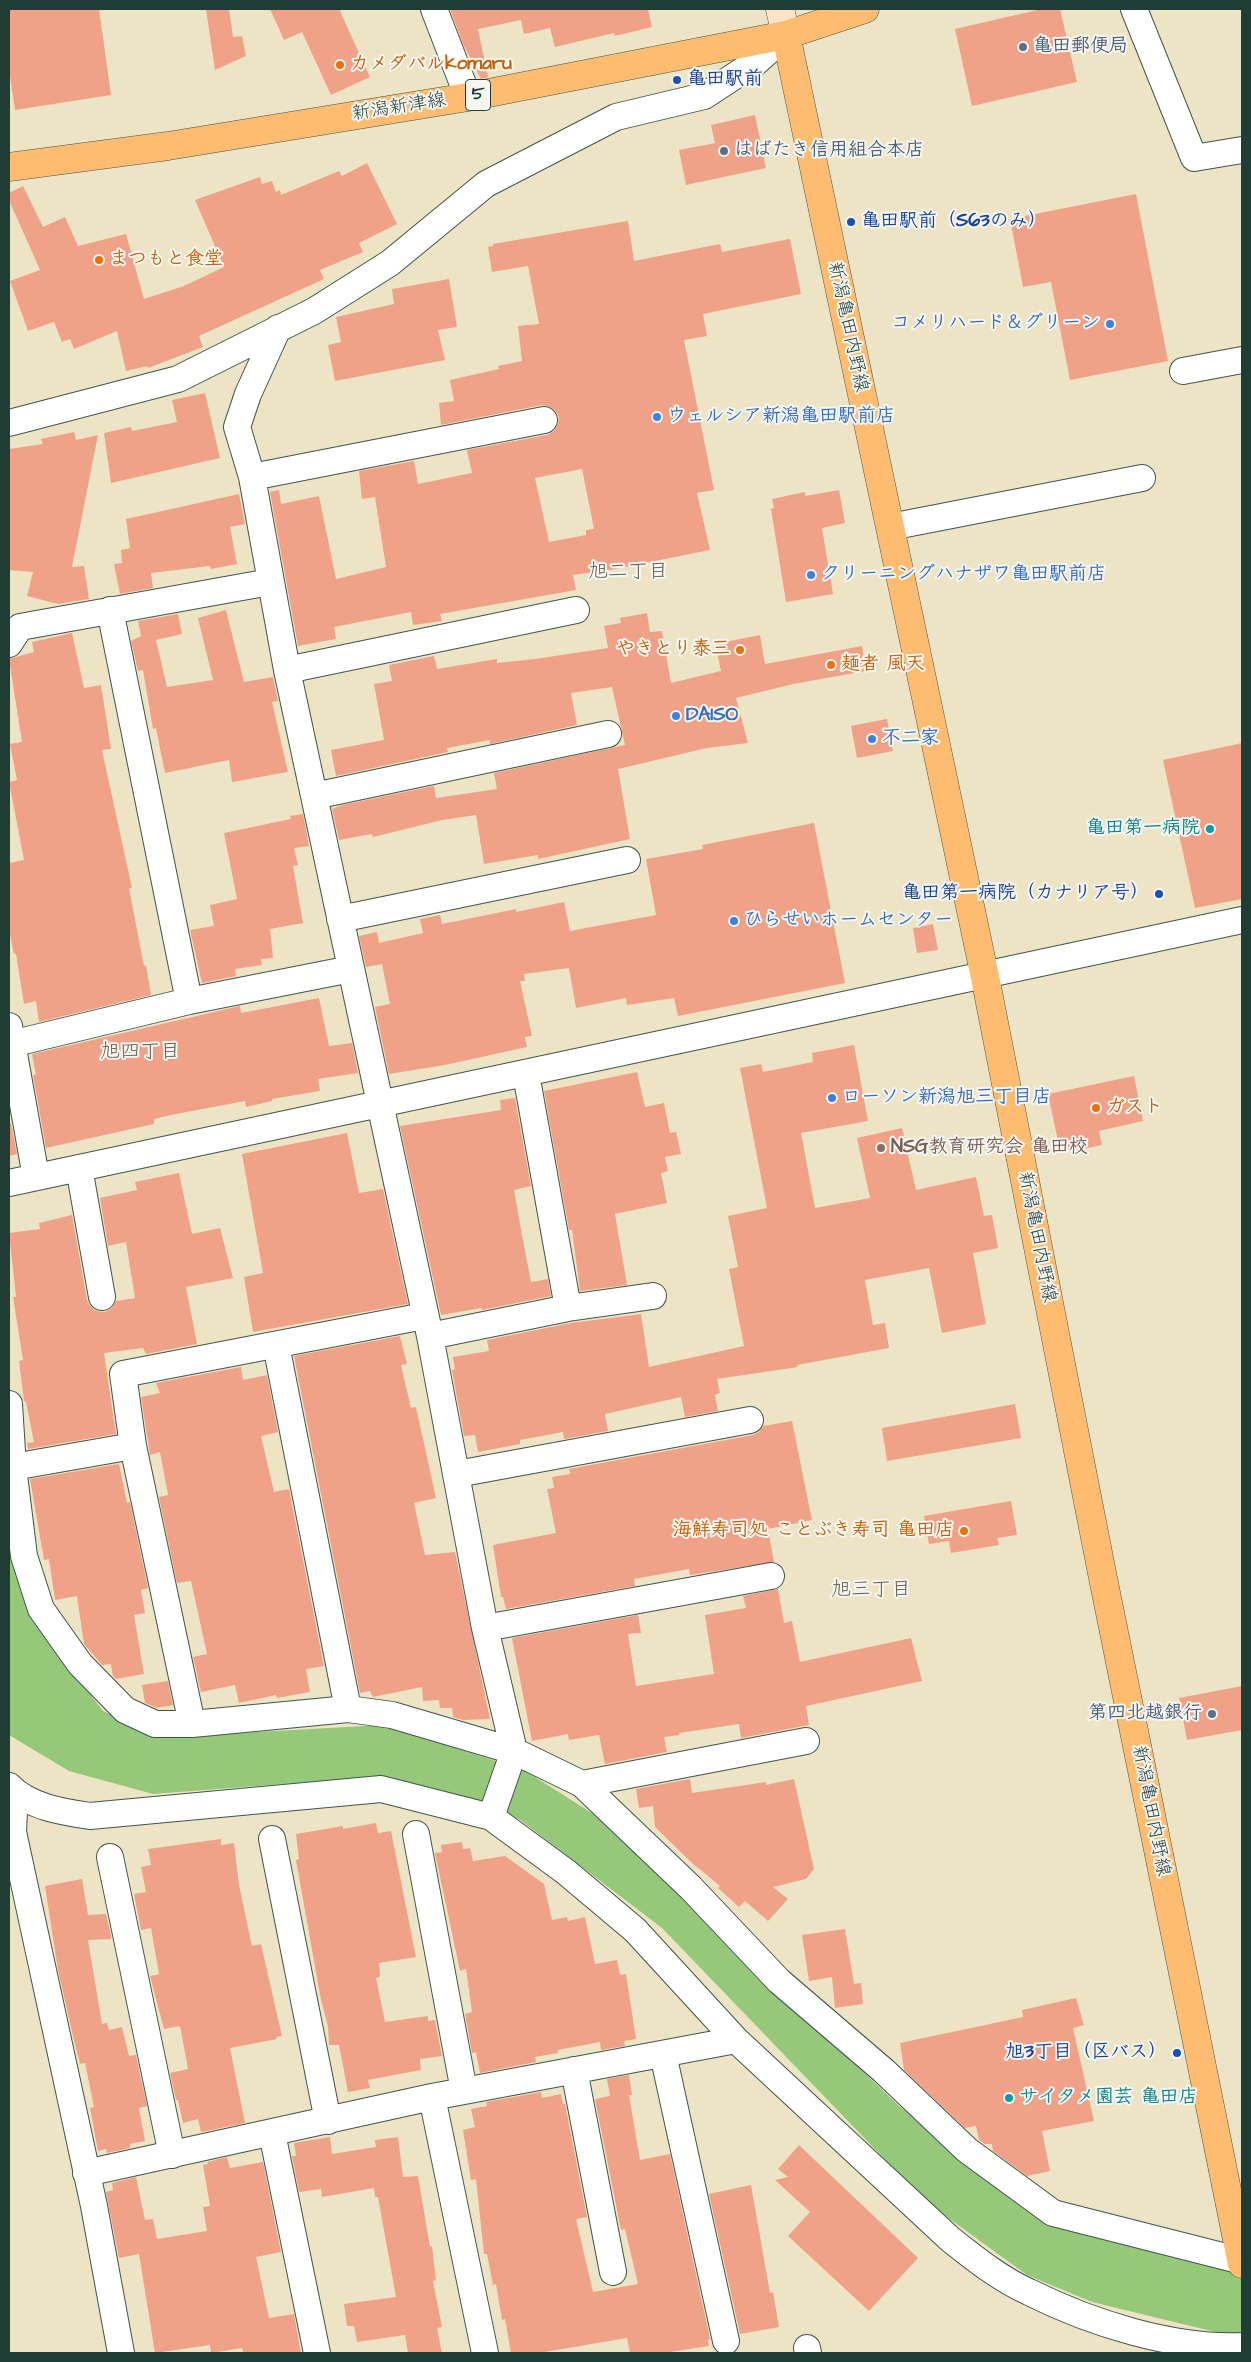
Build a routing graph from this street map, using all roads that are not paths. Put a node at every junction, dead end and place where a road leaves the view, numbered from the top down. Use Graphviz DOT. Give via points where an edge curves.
graph roads {
  1 [pos="434,9"];
  2 [pos="780,9"];
  3 [pos="866,9"];
  4 [pos="1134,9"];
  5 [pos="786,35"];
  6 [pos="468,97"];
  7 [pos="1242,150"];
  8 [pos="9,167"];
  9 [pos="278,328"];
  10 [pos="1242,360"];
  11 [pos="1183,371"];
  12 [pos="544,420"];
  13 [pos="9,423"];
  14 [pos="252,477"];
  15 [pos="1142,478"];
  16 [pos="890,527"];
  17 [pos="270,582"];
  18 [pos="110,610"];
  19 [pos="576,610"];
  20 [pos="9,644"];
  21 [pos="287,670"];
  22 [pos="608,734"];
  23 [pos="314,796"];
  24 [pos="627,860"];
  25 [pos="340,919"];
  26 [pos="1242,920"];
  27 [pos="351,969"];
  28 [pos="985,977"];
  29 [pos="189,1001"];
  30 [pos="10,1035"];
  31 [pos="526,1074"];
  32 [pos="379,1103"];
  33 [pos="80,1168"];
  34 [pos="36,1178"];
  35 [pos="9,1183"];
  36 [pos="653,1296"];
  37 [pos="102,1297"];
  38 [pos="568,1308"];
  39 [pos="427,1326"];
  40 [pos="276,1345"];
  41 [pos="9,1404"];
  42 [pos="750,1420"];
  43 [pos="133,1446"];
  44 [pos="13,1467"];
  45 [pos="457,1474"];
  46 [pos="771,1576"];
  47 [pos="485,1628"];
  48 [pos="348,1709"];
  49 [pos="192,1724"];
  50 [pos="806,1742"];
  51 [pos="514,1751"];
  52 [pos="582,1784"];
  53 [pos="12,1789"];
  54 [pos="491,1817"];
  55 [pos="416,1834"];
  56 [pos="272,1839"];
  57 [pos="110,1858"];
  58 [pos="736,2040"];
  59 [pos="663,2054"];
  60 [pos="574,2070"];
  61 [pos="464,2091"];
  62 [pos="432,2096"];
  63 [pos="328,2121"];
  64 [pos="272,2133"];
  65 [pos="172,2156"];
  66 [pos="86,2173"];
  67 [pos="1242,2262"];
  68 [pos="613,2272"];
  69 [pos="726,2341"];
  70 [pos="1242,2346"];
  71 [pos="121,2353"];
  72 [pos="317,2353"];
  73 [pos="485,2353"];
  1 -- 6 [label="street"];
  2 -- 5 [label="main road"];
  3 -- 5 [label="main road, 5"];
  4 -- 7 [label="street" via="1194,158"];
  5 -- 6 [label="main road, 新潟新津線 / 5"];
  5 -- 9 [label="street" via="756,62 704,96 616,117 486,184 390,263 314,311"];
  5 -- 16 [label="main road, 新潟亀田内野線"];
  6 -- 8 [label="main road, 新潟新津線 / 5" via="168,146"];
  9 -- 13 [label="street" via="178,378"];
  9 -- 14 [label="street" via="237,427"];
  10 -- 11 [label="street"];
  12 -- 14 [label="street"];
  14 -- 17 [label="street"];
  15 -- 16 [label="street"];
  16 -- 28 [label="main road, 新潟亀田内野線"];
  17 -- 18 [label="street"];
  17 -- 21 [label="street"];
  18 -- 20 [label="street" via="20,627"];
  18 -- 29 [label="street"];
  19 -- 21 [label="street"];
  21 -- 23 [label="street"];
  22 -- 23 [label="street"];
  23 -- 25 [label="street"];
  24 -- 25 [label="street"];
  25 -- 27 [label="street"];
  26 -- 28 [label="street"];
  27 -- 29 [label="street"];
  27 -- 32 [label="street"];
  28 -- 31 [label="street"];
  28 -- 67 [label="main road, 新潟亀田内野線"];
  29 -- 30 [label="street"];
  30 -- 34 [label="street"];
  31 -- 32 [label="street"];
  31 -- 38 [label="street"];
  32 -- 33 [label="street"];
  32 -- 39 [label="street"];
  33 -- 34 [label="street"];
  33 -- 37 [label="street"];
  34 -- 35 [label="street"];
  36 -- 38 [label="street"];
  38 -- 39 [label="street"];
  39 -- 40 [label="street"];
  39 -- 45 [label="street"];
  40 -- 43 [label="street" via="123,1374"];
  40 -- 48 [label="street"];
  41 -- 44 [label="street"];
  42 -- 45 [label="street"];
  43 -- 44 [label="street"];
  43 -- 49 [label="street"];
  44 -- 49 [label="street" via="24,1556 41,1609 80,1664 125,1710 155,1724"];
  45 -- 47 [label="street"];
  46 -- 47 [label="street"];
  47 -- 51 [label="street"];
  48 -- 49 [label="street"];
  48 -- 51 [label="street" via="392,1715"];
  50 -- 52 [label="street"];
  51 -- 52 [label="street"];
  51 -- 54 [label="street"];
  52 -- 67 [label="street" via="692,1888 779,1982 884,2071 967,2150 1052,2214"];
  53 -- 54 [label="street" via="54,1811 90,1816 381,1789"];
  53 -- 66 [label="street" via="13,1832"];
  54 -- 58 [label="street" via="566,1872 636,1930"];
  55 -- 61 [label="street"];
  56 -- 63 [label="street"];
  57 -- 65 [label="street"];
  58 -- 59 [label="street"];
  58 -- 70 [label="street" via="978,2262 1028,2292 1084,2316 1138,2332 1212,2346"];
  59 -- 60 [label="street"];
  59 -- 69 [label="street"];
  60 -- 61 [label="street"];
  60 -- 68 [label="street"];
  61 -- 62 [label="street"];
  62 -- 63 [label="street"];
  62 -- 73 [label="street"];
  63 -- 64 [label="street"];
  64 -- 65 [label="street"];
  64 -- 72 [label="street"];
  65 -- 66 [label="street"];
  66 -- 71 [label="street"];
}
